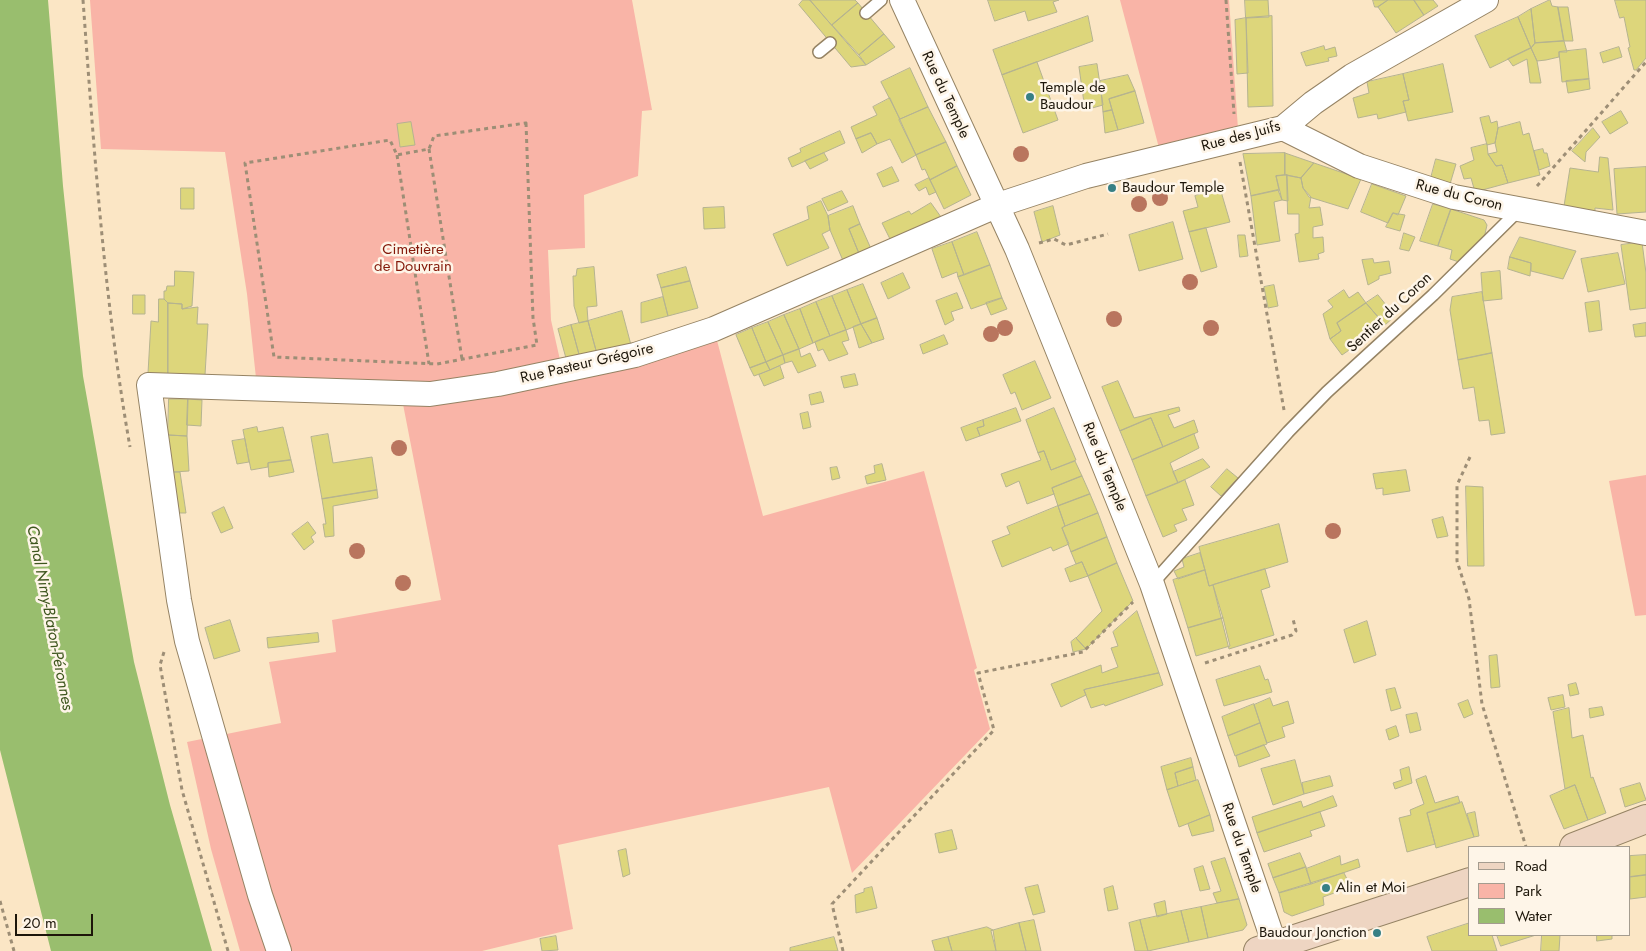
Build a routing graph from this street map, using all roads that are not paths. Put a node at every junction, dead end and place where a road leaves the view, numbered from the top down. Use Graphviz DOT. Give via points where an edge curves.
graph roads {
  1 [pos="881,0"];
  2 [pos="902,0"];
  3 [pos="1486,0"];
  4 [pos="866,13"];
  5 [pos="830,43"];
  6 [pos="819,52"];
  7 [pos="1283,128"];
  8 [pos="998,205"];
  9 [pos="1518,211"];
  10 [pos="1646,234"];
  11 [pos="1152,584"];
  12 [pos="1646,819"];
  13 [pos="1577,846"];
  14 [pos="1468,883"];
  15 [pos="1268,950"];
  16 [pos="279,951"];
  1 -- 4 [label="lane"];
  2 -- 8 [label="street, Rue du Temple"];
  3 -- 7 [label="street, Rue des Juifs" via="1352,76"];
  5 -- 6 [label="lane"];
  7 -- 8 [label="street, Rue des Juifs" via="1086,176"];
  7 -- 9 [label="street, Rue du Coron" via="1338,156 1405,183"];
  8 -- 11 [label="street, Rue du Temple"];
  8 -- 16 [label="street, Rue Pasteur Grégoire" via="714,329 635,354 562,372 430,394 149,385 187,641 260,896"];
  9 -- 10 [label="street, Rue du Coron"];
  9 -- 11 [label="lane, Sentier du Coron" via="1288,432"];
  11 -- 15 [label="street, Rue du Temple" via="1270,931"];
  12 -- 13 [label="main road"];
  14 -- 15 [label="main road"];
}
